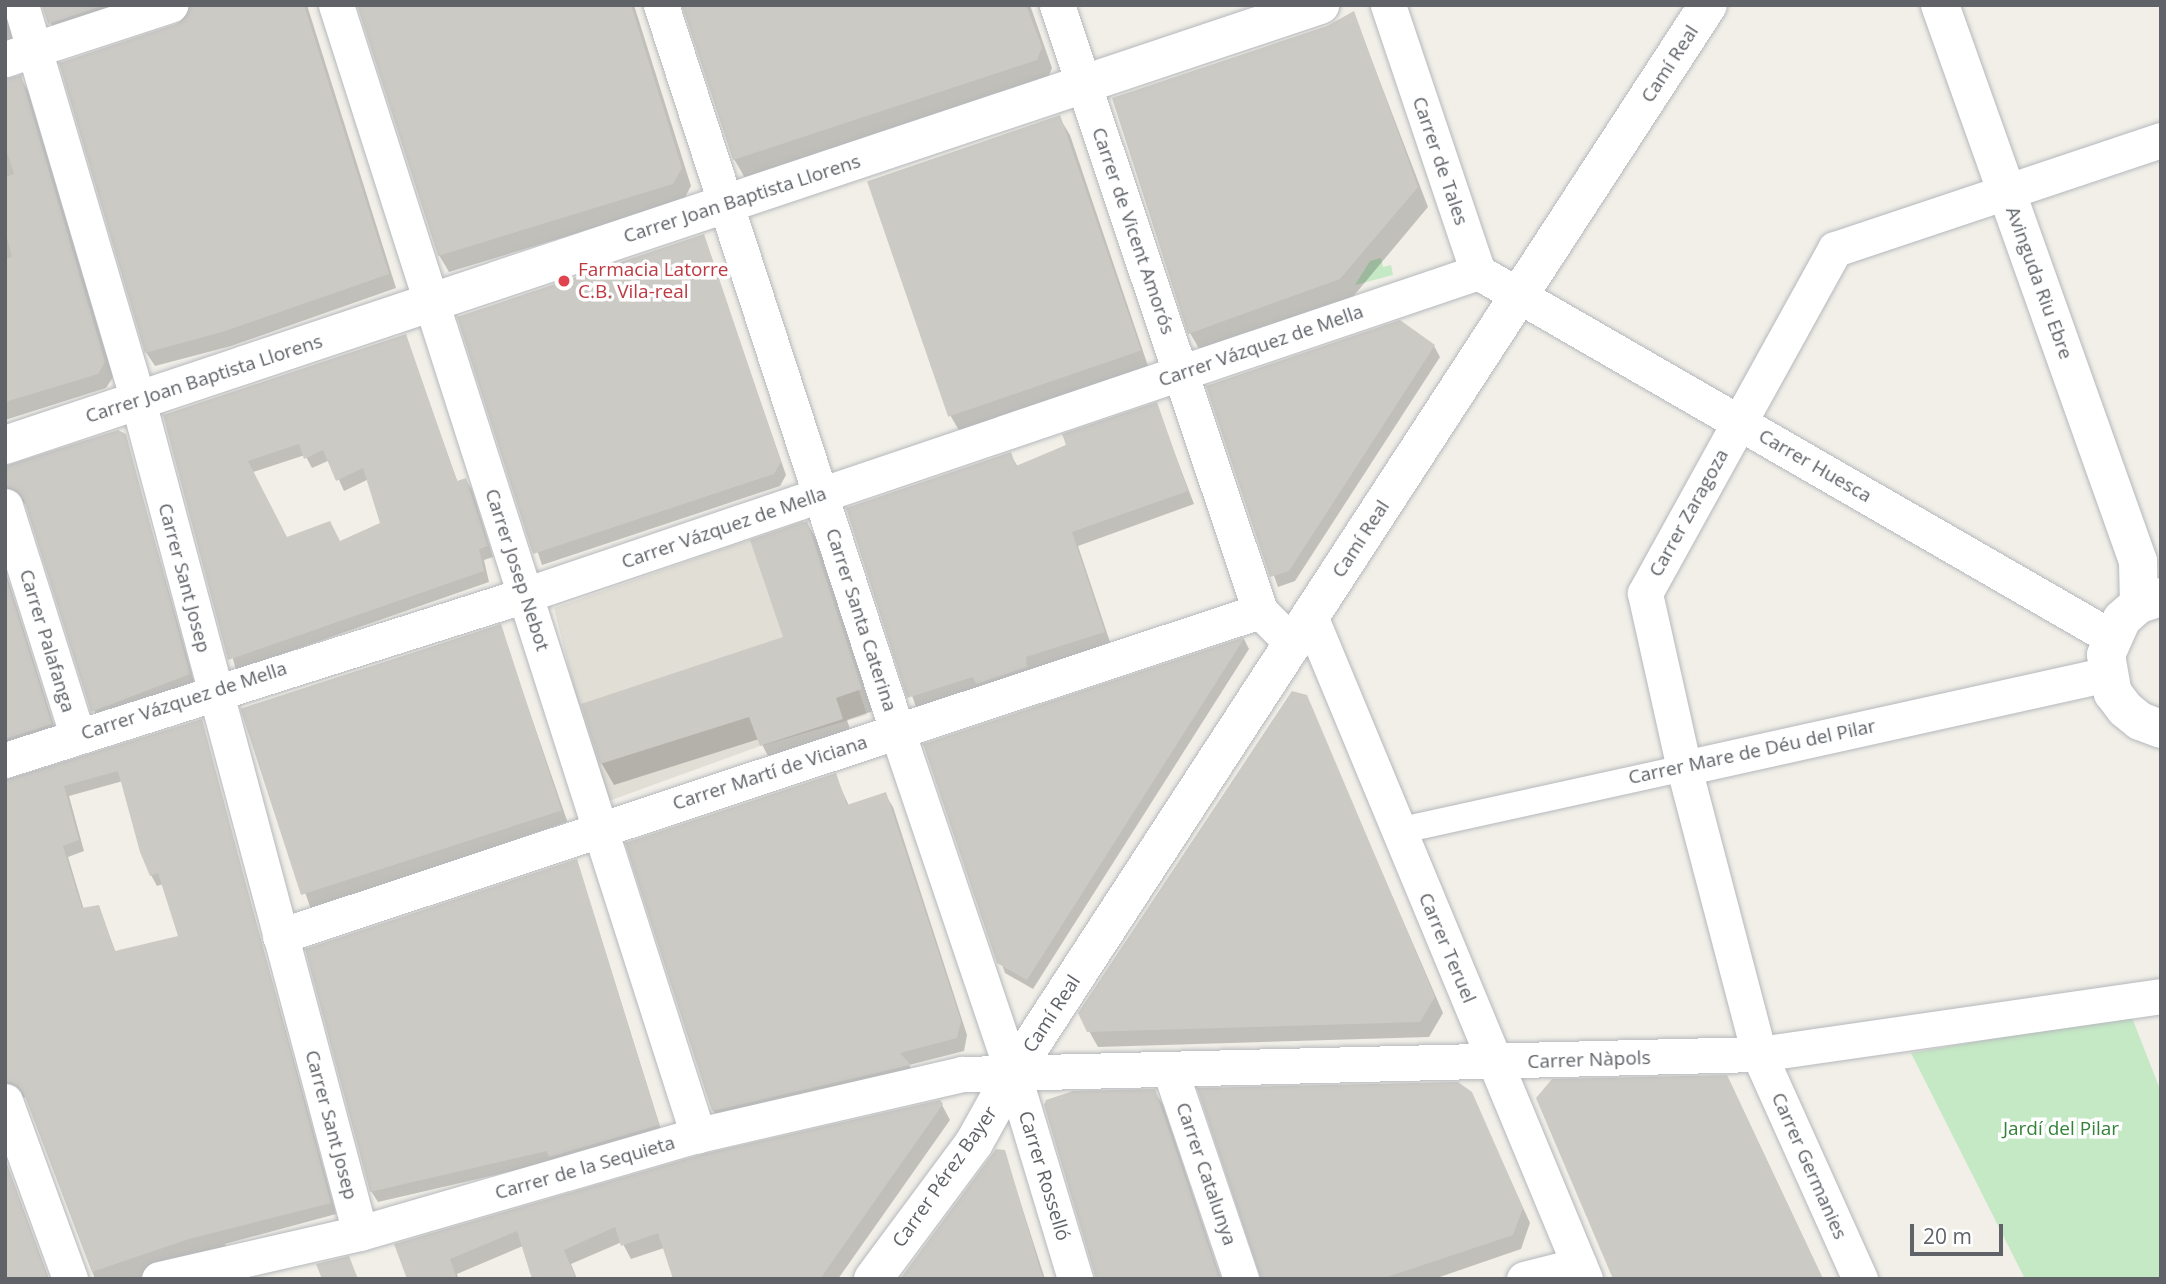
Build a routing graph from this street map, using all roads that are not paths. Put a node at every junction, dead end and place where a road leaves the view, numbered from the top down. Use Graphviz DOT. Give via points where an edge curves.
graph roads {
  1 [pos="21,5"];
  2 [pos="170,5"];
  3 [pos="336,5"];
  4 [pos="661,5"];
  5 [pos="1057,5"];
  6 [pos="1320,5"];
  7 [pos="1388,5"];
  8 [pos="1708,5"];
  9 [pos="1940,5"];
  10 [pos="19,54"];
  11 [pos="1084,84"];
  12 [pos="2161,140"];
  13 [pos="2006,191"];
  14 [pos="726,204"];
  15 [pos="1467,239"];
  16 [pos="1478,272"];
  17 [pos="1439,286"];
  18 [pos="1519,296"];
  19 [pos="431,303"];
  20 [pos="1180,373"];
  21 [pos="138,401"];
  22 [pos="1739,422"];
  23 [pos="5,446"];
  24 [pos="820,495"];
  25 [pos="5,506"];
  26 [pos="2150,587"];
  27 [pos="526,595"];
  28 [pos="1260,611"];
  29 [pos="1301,630"];
  30 [pos="2111,637"];
  31 [pos="2107,674"];
  32 [pos="213,691"];
  33 [pos="2161,729"];
  34 [pos="897,731"];
  35 [pos="77,735"];
  36 [pos="5,760"];
  37 [pos="1684,768"];
  38 [pos="600,830"];
  39 [pos="1398,831"];
  40 [pos="280,936"];
  41 [pos="2161,996"];
  42 [pos="1759,1054"];
  43 [pos="1495,1063"];
  44 [pos="1170,1070"];
  45 [pos="1013,1073"];
  46 [pos="5,1101"];
  47 [pos="698,1135"];
  48 [pos="360,1233"];
  49 [pos="1582,1272"];
  50 [pos="70,1279"];
  51 [pos="159,1279"];
  52 [pos="873,1279"];
  53 [pos="1075,1279"];
  54 [pos="1241,1279"];
  55 [pos="1524,1279"];
  56 [pos="1860,1279"];
  1 -- 10 [label="street, Carrer Sant Josep"];
  2 -- 10 [label="street"];
  3 -- 19 [label="street, Carrer Josep Nebot"];
  4 -- 14 [label="street, Carrer Santa Caterina"];
  5 -- 11 [label="street, Carrer de Vicent Amorós"];
  6 -- 11 [label="street, Carrer Joan Baptista Llorens"];
  7 -- 15 [label="street, Carrer de Tales"];
  8 -- 18 [label="street, Camí Real"];
  9 -- 13 [label="street, Avinguda Riu Ebre"];
  10 -- 21 [label="street, Carrer Sant Josep"];
  11 -- 14 [label="street, Carrer Joan Baptista Llorens"];
  11 -- 20 [label="street, Carrer de Vicent Amorós"];
  12 -- 13 [label="street, Carrer Zaragoza"];
  13 -- 22 [label="street, Carrer Zaragoza" via="1835,249"];
  13 -- 26 [label="street, Avinguda Riu Ebre"];
  14 -- 19 [label="street, Carrer Joan Baptista Llorens"];
  14 -- 24 [label="street, Carrer Santa Caterina"];
  15 -- 16 [label="street, Carrer de Tales"];
  15 -- 17 [label="street"];
  16 -- 17 [label="street, Carrer Vázquez de Mella"];
  16 -- 18 [label="street"];
  17 -- 20 [label="street, Carrer Vázquez de Mella"];
  18 -- 22 [label="street, Carrer Huesca"];
  18 -- 29 [label="street, Camí Real"];
  19 -- 21 [label="street, Carrer Joan Baptista Llorens"];
  19 -- 27 [label="street, Carrer Josep Nebot"];
  20 -- 24 [label="street, Carrer Vázquez de Mella"];
  20 -- 28 [label="street, Carrer de Vicent Amorós"];
  21 -- 23 [label="street, Carrer Joan Baptista Llorens"];
  21 -- 32 [label="street, Carrer Sant Josep"];
  22 -- 30 [label="street, Carrer Huesca"];
  22 -- 37 [label="street, Carrer Zaragoza" via="1645,593"];
  24 -- 27 [label="street, Carrer Vázquez de Mella"];
  24 -- 34 [label="street, Carrer Santa Caterina"];
  25 -- 35 [label="street, Carrer Palafanga"];
  26 -- 30 [label="street"];
  27 -- 32 [label="street, Carrer Vázquez de Mella"];
  27 -- 38 [label="street, Carrer Josep Nebot"];
  28 -- 29 [label="street, Carrer de Vicent Amorós"];
  28 -- 34 [label="street, Carrer Martí de Viciana"];
  29 -- 39 [label="street, Carrer Teruel"];
  29 -- 45 [label="street, Camí Real"];
  30 -- 31 [label="street"];
  31 -- 33 [label="street" via="2124,709"];
  31 -- 37 [label="street, Carrer Mare de Déu del Pilar"];
  32 -- 35 [label="street, Carrer Vázquez de Mella"];
  32 -- 40 [label="street, Carrer Sant Josep"];
  34 -- 38 [label="street, Carrer Martí de Viciana"];
  34 -- 45 [label="street, Carrer Santa Caterina"];
  35 -- 36 [label="street, Carrer Vázquez de Mella"];
  37 -- 39 [label="street, Carrer Mare de Déu del Pilar"];
  37 -- 42 [label="street, Carrer Zaragoza"];
  38 -- 40 [label="street, Carrer Martí de Viciana"];
  38 -- 47 [label="street, Carrer Josep Nebot"];
  39 -- 43 [label="street, Carrer Teruel"];
  40 -- 48 [label="street, Carrer Sant Josep"];
  41 -- 42 [label="street, Carrer Nàpols"];
  42 -- 43 [label="street, Carrer Nàpols"];
  42 -- 56 [label="street, Carrer Germanies"];
  43 -- 44 [label="street, Carrer Nàpols"];
  43 -- 49 [label="street, Carrer Teruel"];
  44 -- 45 [label="street, Carrer Nàpols"];
  44 -- 54 [label="street, Carrer Catalunya"];
  45 -- 47 [label="street, Carrer de la Sequieta" via="962,1074"];
  45 -- 52 [label="street, Carrer Pérez Bayer" via="974,1143"];
  45 -- 53 [label="street, Carrer Rosselló"];
  46 -- 50 [label="street"];
  47 -- 48 [label="street, Carrer de la Sequieta"];
  48 -- 51 [label="street, Carrer de la Sequieta"];
  49 -- 55 [label="street"];
}
